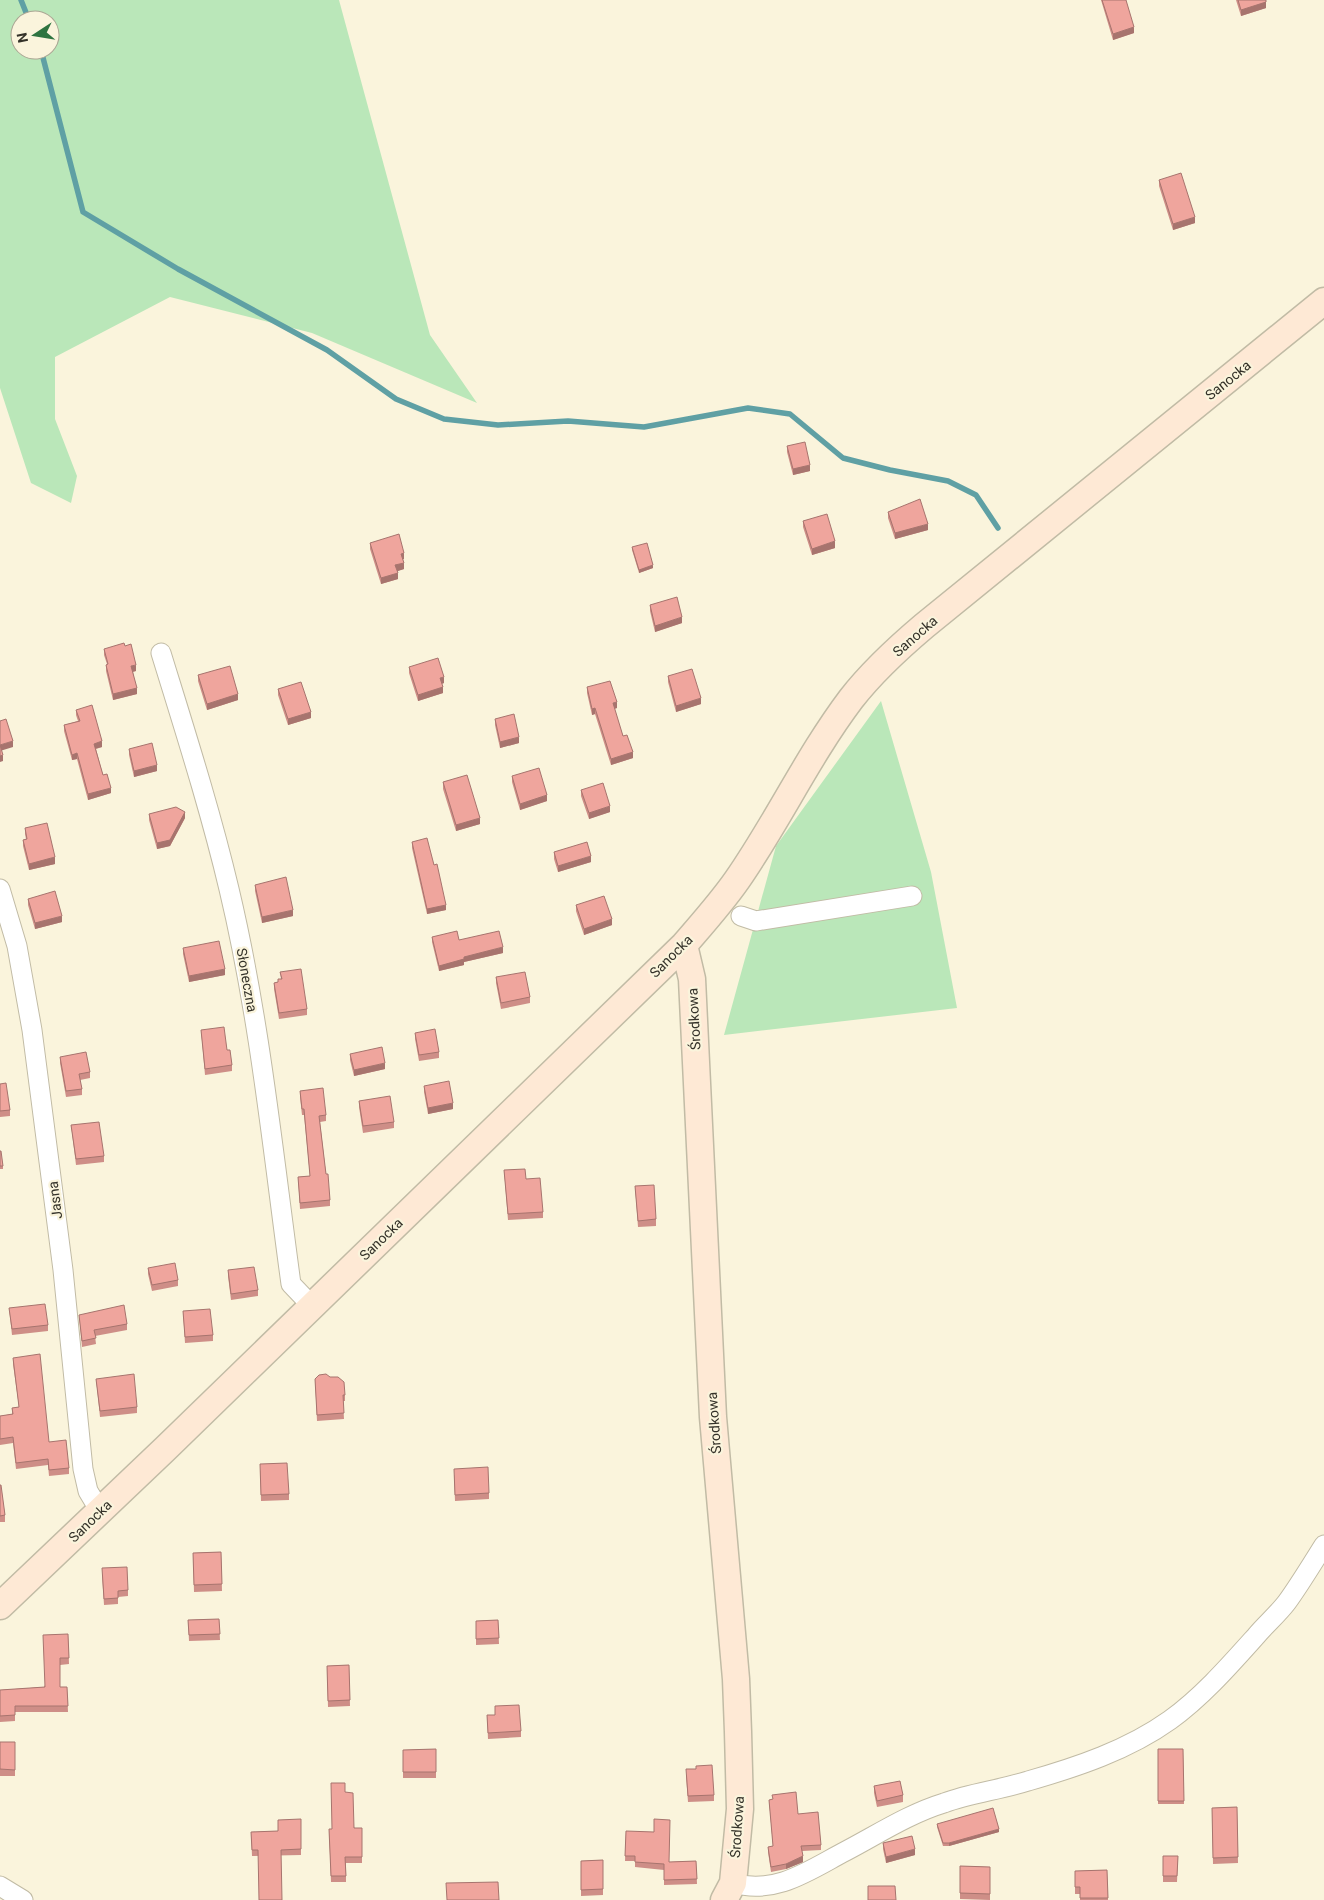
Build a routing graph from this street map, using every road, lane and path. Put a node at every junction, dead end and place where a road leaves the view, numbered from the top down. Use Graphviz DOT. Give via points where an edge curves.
graph roads {
  1 [pos="1324,301"];
  2 [pos="160,653"];
  3 [pos="0,889"];
  4 [pos="912,896"];
  5 [pos="741,916"];
  6 [pos="684,945"];
  7 [pos="312,1306"];
  8 [pos="100,1511"];
  9 [pos="1324,1545"];
  10 [pos="0,1606"];
  11 [pos="0,1886"];
  12 [pos="729,1892"];
  13 [pos="23,1900"];
  1 -- 6 [label="street, Sanocka" via="924,626 871,676 828,732 738,878"];
  2 -- 7 [label="street, Słoneczna" via="197,770 235,916 264,1081 291,1284"];
  3 -- 8 [label="street, Jasna" via="17,946 38,1068 64,1270 83,1470 88,1491"];
  4 -- 5 [label="street" via="756,920"];
  6 -- 7 [label="street, Sanocka"];
  6 -- 12 [label="street, Środkowa" via="692,979 714,1417 736,1679 740,1809"];
  7 -- 8 [label="street, Sanocka"];
  8 -- 10 [label="street, Sanocka"];
  9 -- 12 [label="street" via="1286,1602 1242,1652 1209,1686 1147,1735 1123,1748 1036,1778 928,1808 810,1872 764,1886"];
  11 -- 13 [label="street"];
}
